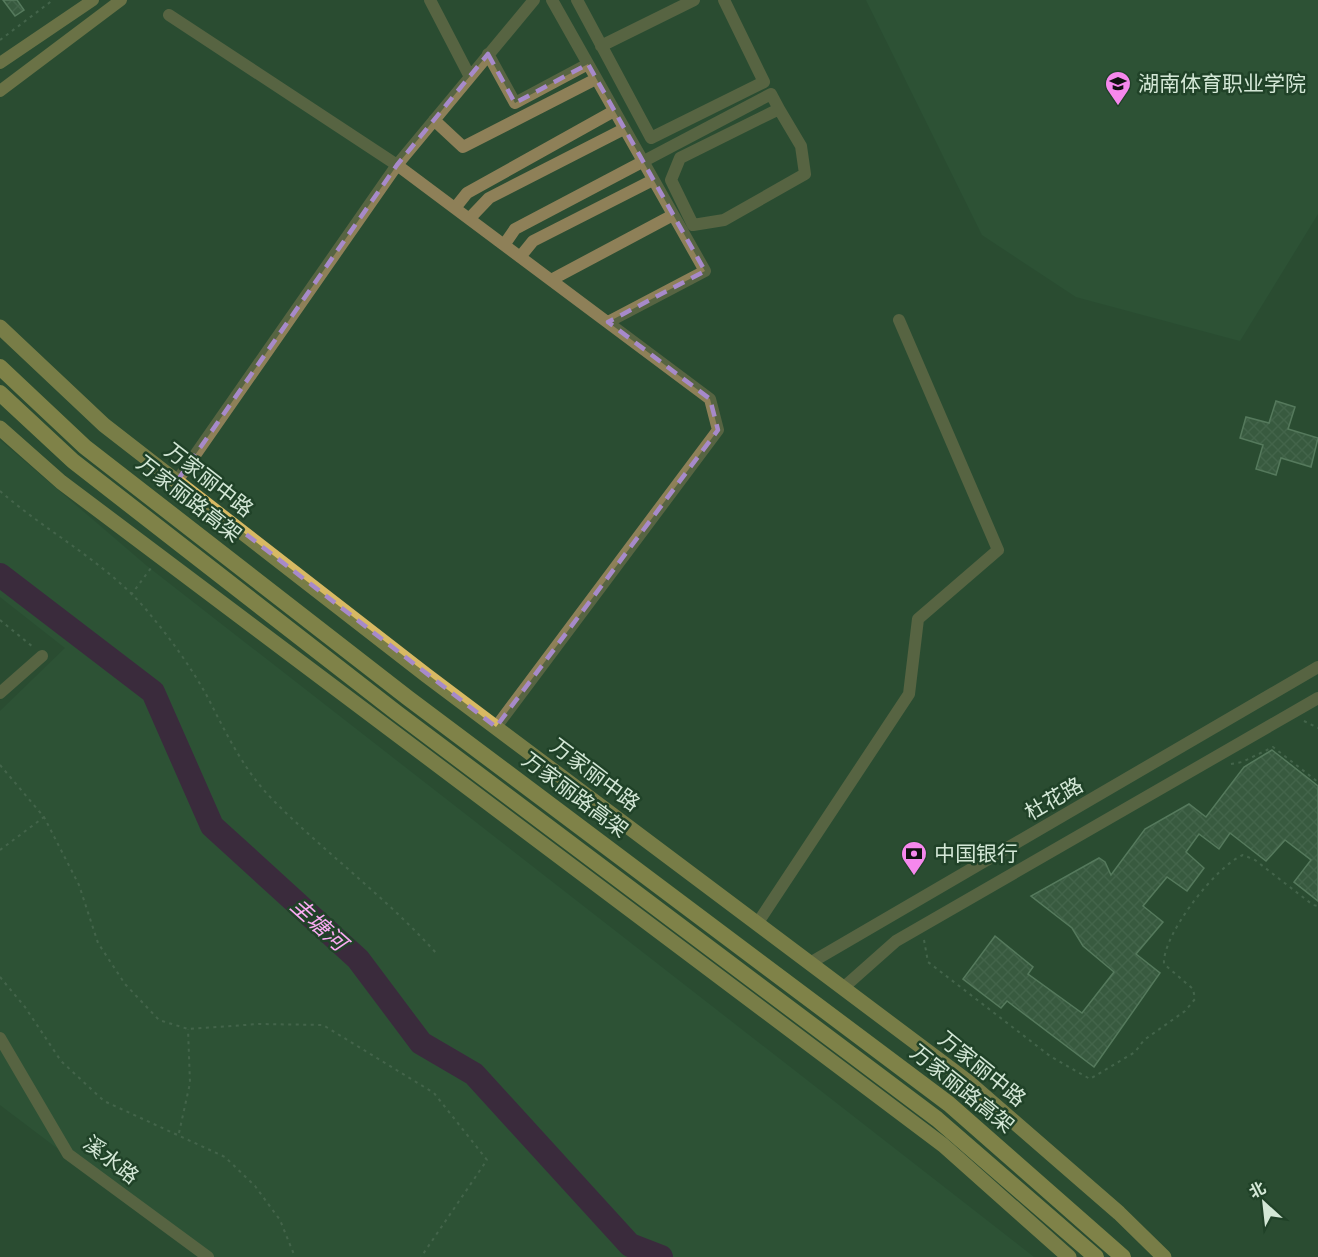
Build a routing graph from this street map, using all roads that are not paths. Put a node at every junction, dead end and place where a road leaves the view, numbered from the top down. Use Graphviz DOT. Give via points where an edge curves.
graph roads {
  1 [pos="93,0"];
  2 [pos="121,0"];
  3 [pos="430,0"];
  4 [pos="534,0"];
  5 [pos="552,0"];
  6 [pos="577,0"];
  7 [pos="694,0"];
  8 [pos="724,0"];
  9 [pos="169,15"];
  10 [pos="601,46"];
  11 [pos="488,54"];
  12 [pos="0,63"];
  13 [pos="588,64"];
  14 [pos="470,77"];
  15 [pos="596,79"];
  16 [pos="764,82"];
  17 [pos="0,91"];
  18 [pos="771,94"];
  19 [pos="515,104"];
  20 [pos="779,109"];
  21 [pos="614,111"];
  22 [pos="523,117"];
  23 [pos="434,120"];
  24 [pos="624,129"];
  25 [pos="643,162"];
  26 [pos="397,165"];
  27 [pos="654,180"];
  28 [pos="455,208"];
  29 [pos="673,215"];
  30 [pos="469,219"];
  31 [pos="504,245"];
  32 [pos="520,257"];
  33 [pos="551,280"];
  34 [pos="899,320"];
  35 [pos="608,322"];
  36 [pos="0,327"];
  37 [pos="0,367"];
  38 [pos="0,393"];
  39 [pos="0,428"];
  40 [pos="177,481"];
  41 [pos="42,656"];
  42 [pos="1318,667"];
  43 [pos="0,693"];
  44 [pos="1318,698"];
  45 [pos="496,727"];
  46 [pos="757,924"];
  47 [pos="810,963"];
  48 [pos="843,988"];
  49 [pos="0,1038"];
  50 [pos="208,1257"];
  51 [pos="1069,1257"];
  52 [pos="1096,1257"];
  53 [pos="1123,1257"];
  54 [pos="1164,1257"];
  1 -- 12 [label="main road"];
  2 -- 17 [label="main road"];
  3 -- 14 [label="street"];
  4 -- 11 [label="street"];
  5 -- 13 [label="street"];
  6 -- 10 [label="street"];
  7 -- 10 [label="street"];
  8 -- 16 [label="street"];
  9 -- 26 [label="street"];
  10 -- 16 [label="street" via="651,138"];
  11 -- 14 [label="street"];
  11 -- 19 [label="street"];
  13 -- 15 [label="street"];
  13 -- 19 [label="street"];
  14 -- 23 [label="street"];
  15 -- 21 [label="street"];
  15 -- 22 [label="street"];
  16 -- 18 [label="street"];
  18 -- 20 [label="street"];
  18 -- 25 [label="street"];
  19 -- 22 [label="street"];
  20 -- 20 [label="street" via="680,158 671,180 693,225 724,220 806,174 801,146"];
  21 -- 24 [label="street"];
  21 -- 28 [label="street" via="467,193"];
  22 -- 23 [label="street" via="463,147"];
  23 -- 26 [label="street"];
  24 -- 25 [label="street"];
  24 -- 30 [label="street" via="489,198"];
  25 -- 27 [label="street"];
  25 -- 31 [label="street" via="514,229"];
  26 -- 28 [label="street"];
  26 -- 40 [label="street"];
  27 -- 29 [label="street"];
  27 -- 32 [label="street" via="533,242"];
  28 -- 30 [label="street"];
  29 -- 33 [label="street"];
  29 -- 35 [label="street" via="705,272"];
  30 -- 31 [label="street"];
  31 -- 32 [label="street"];
  32 -- 33 [label="street"];
  33 -- 35 [label="street"];
  34 -- 46 [label="street" via="998,550 918,619 909,694"];
  35 -- 45 [label="street" via="710,399 718,430"];
  36 -- 40 [label="main road, 万家丽中路" via="104,425"];
  37 -- 53 [label="highway, 万家丽路高架" via="85,447 344,648 949,1104"];
  38 -- 52 [label="highway, 万家丽路高架" via="73,461 397,713 937,1119"];
  39 -- 51 [label="main road" via="61,482 943,1145"];
  40 -- 45 [label="main road, 万家丽中路"];
  41 -- 43 [label="street"];
  42 -- 47 [label="street, 杜花路"];
  44 -- 48 [label="street" via="896,941"];
  45 -- 46 [label="main road, 万家丽中路"];
  46 -- 47 [label="main road, 万家丽中路"];
  47 -- 48 [label="main road, 万家丽中路"];
  48 -- 54 [label="main road, 万家丽中路" via="967,1082 1119,1213"];
  49 -- 50 [label="street, 溪水路" via="68,1154"];
}
